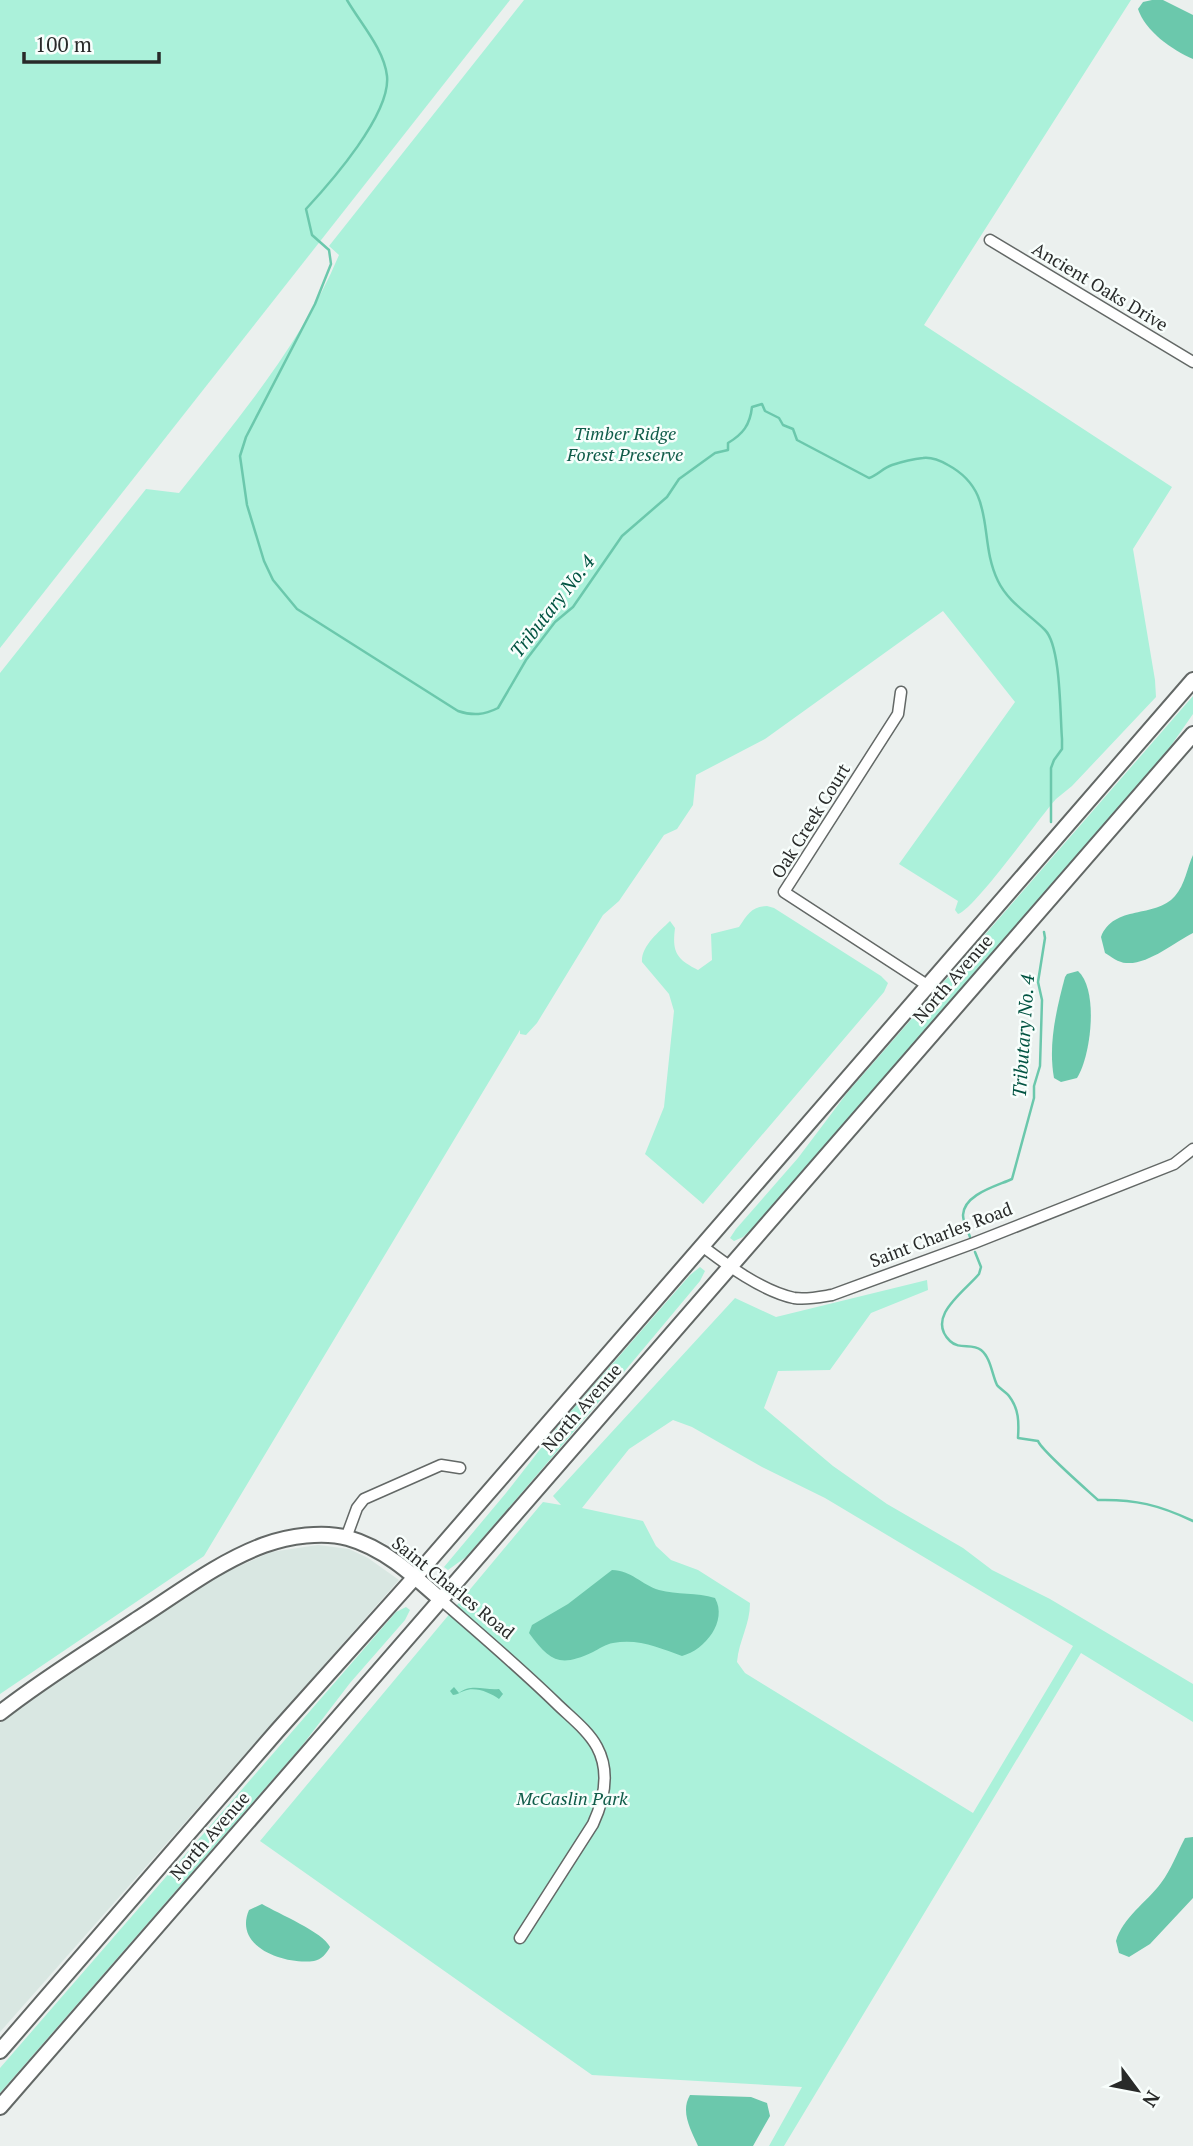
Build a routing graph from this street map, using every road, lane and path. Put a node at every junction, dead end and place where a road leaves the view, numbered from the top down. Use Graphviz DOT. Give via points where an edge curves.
graph roads {
  1 [pos="990,240"];
  2 [pos="1193,362"];
  3 [pos="1193,680"];
  4 [pos="901,692"];
  5 [pos="1193,734"];
  6 [pos="927,985"];
  7 [pos="1193,1149"];
  8 [pos="702,1246"];
  9 [pos="730,1267"];
  10 [pos="460,1468"];
  11 [pos="346,1538"];
  12 [pos="415,1577"];
  13 [pos="440,1600"];
  14 [pos="0,1713"];
  15 [pos="520,1938"];
  16 [pos="0,2051"];
  17 [pos="0,2107"];
  1 -- 2 [label="street, Ancient Oaks Drive"];
  3 -- 6 [label="main road, North Avenue"];
  4 -- 6 [label="street, Oak Creek Court" via="898,714 784,892"];
  5 -- 9 [label="main road, North Avenue"];
  6 -- 8 [label="main road, North Avenue"];
  7 -- 9 [label="street, Saint Charles Road" via="1174,1164 832,1295 794,1298"];
  8 -- 9 [label="street, Saint Charles Road"];
  8 -- 12 [label="main road, North Avenue"];
  9 -- 13 [label="main road, North Avenue"];
  10 -- 11 [label="street" via="441,1465 364,1499"];
  11 -- 12 [label="main road, Saint Charles Road" via="383,1554"];
  11 -- 14 [label="main road, Saint Charles Road" via="298,1537 247,1552"];
  12 -- 13 [label="main road, Saint Charles Road"];
  12 -- 16 [label="main road, North Avenue"];
  13 -- 15 [label="street, Saint Charles Road" via="575,1721 597,1747 605,1776 602,1803 593,1824"];
  13 -- 17 [label="main road, North Avenue"];
}
